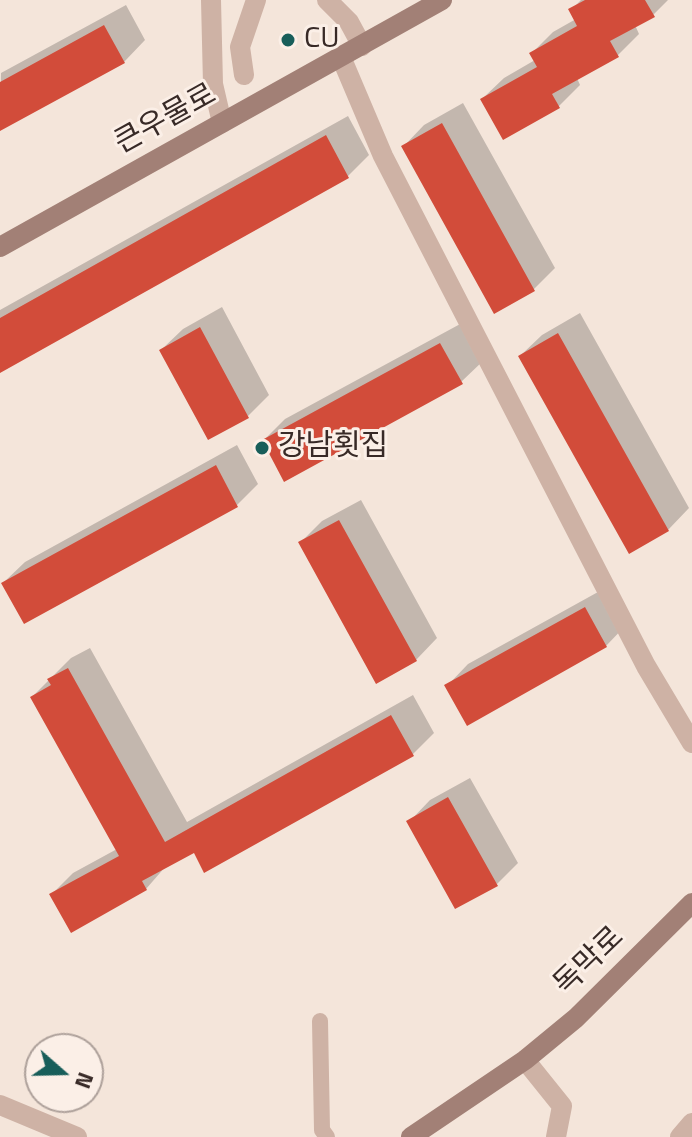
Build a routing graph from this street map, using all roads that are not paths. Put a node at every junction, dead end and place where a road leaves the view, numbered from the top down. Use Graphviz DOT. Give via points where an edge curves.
graph roads {
  1 [pos="211,0"];
  2 [pos="256,0"];
  3 [pos="327,0"];
  4 [pos="442,0"];
  5 [pos="362,46"];
  6 [pos="341,57"];
  7 [pos="244,75"];
  8 [pos="222,123"];
  9 [pos="0,247"];
  10 [pos="692,743"];
  11 [pos="692,903"];
  12 [pos="320,1021"];
  13 [pos="525,1060"];
  14 [pos="0,1105"];
  15 [pos="692,1123"];
  16 [pos="77,1137"];
  17 [pos="327,1137"];
  18 [pos="411,1137"];
  19 [pos="556,1137"];
  20 [pos="680,1137"];
  1 -- 8 [label="street" via="213,84"];
  2 -- 7 [label="street" via="240,47"];
  3 -- 5 [label="street" via="349,22"];
  4 -- 5 [label="street, 큰우물로"];
  5 -- 6 [label="street, 큰우물로"];
  6 -- 8 [label="street, 큰우물로"];
  6 -- 10 [label="street" via="383,156 646,666"];
  8 -- 9 [label="street, 큰우물로"];
  11 -- 13 [label="street, 독막로" via="576,1018"];
  12 -- 17 [label="lane" via="322,1130"];
  13 -- 18 [label="street, 독막로"];
  13 -- 19 [label="street" via="562,1106"];
  14 -- 16 [label="street"];
  15 -- 20 [label="street"];
}
